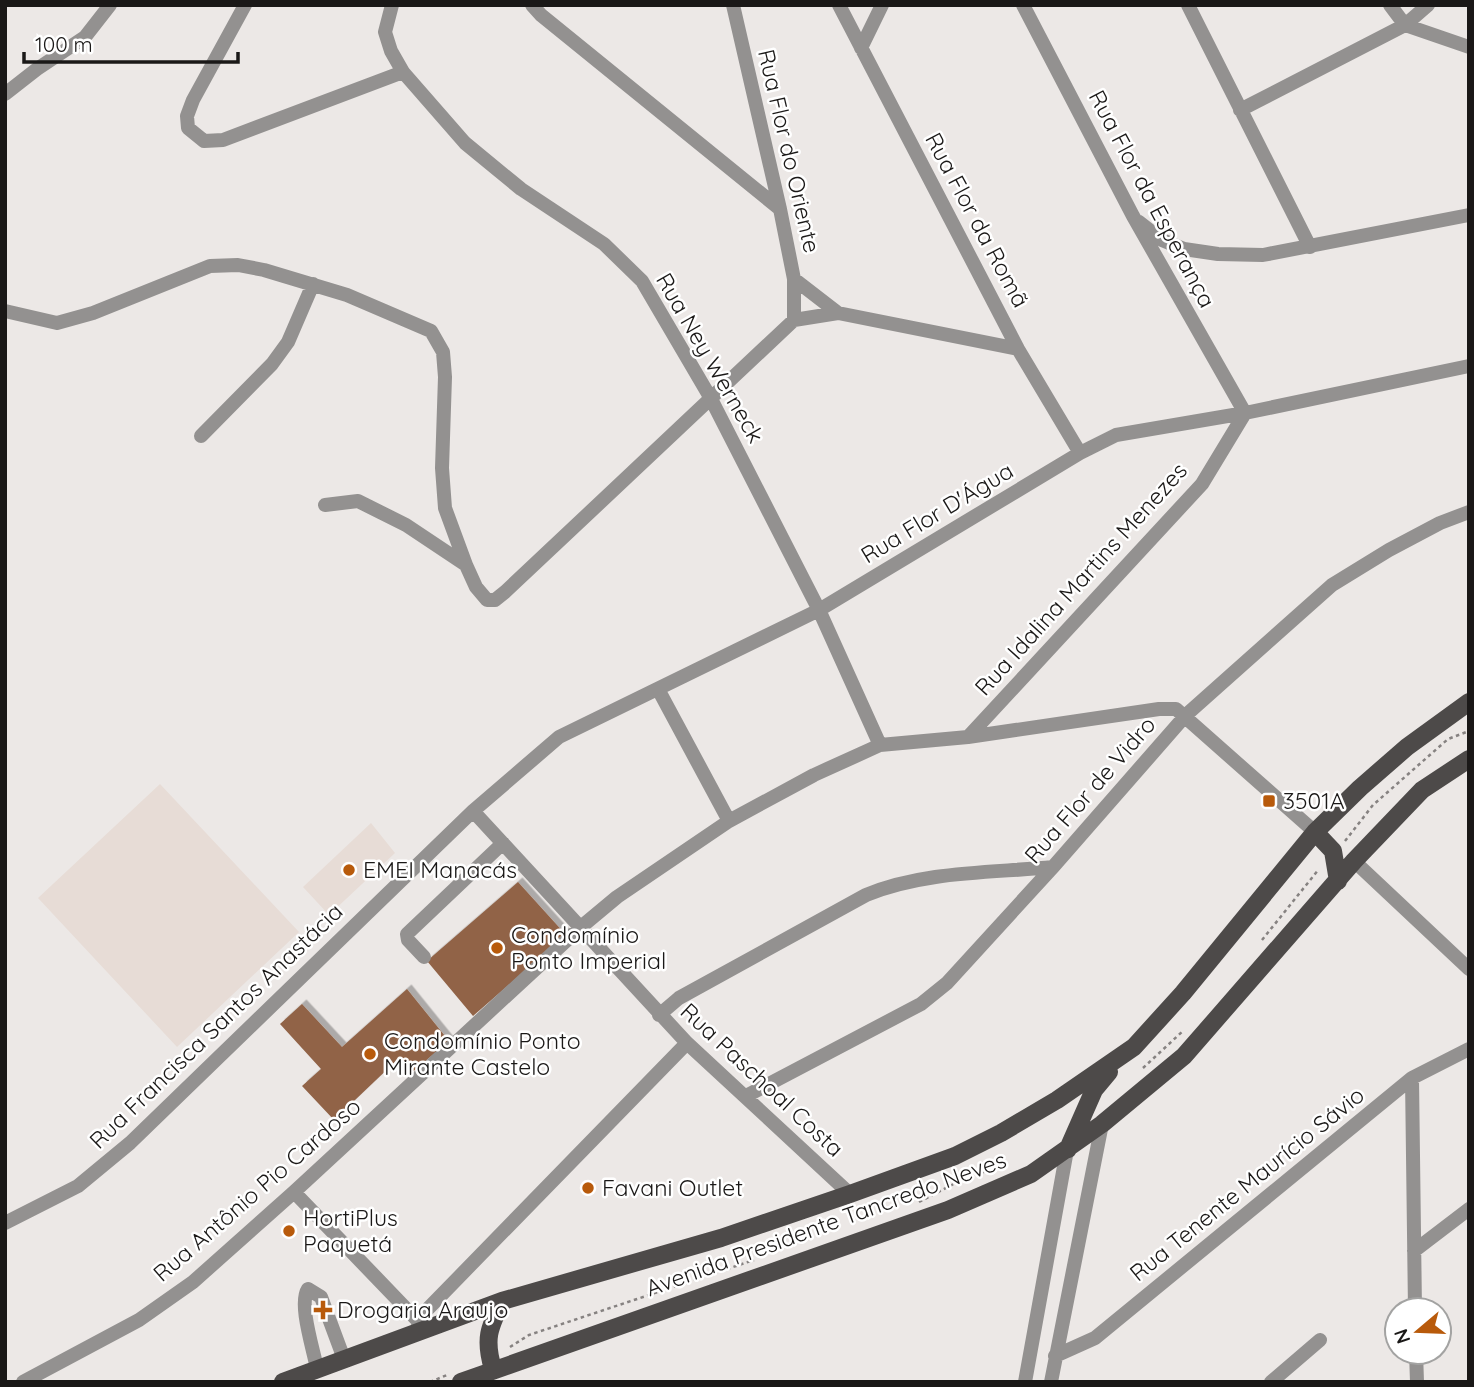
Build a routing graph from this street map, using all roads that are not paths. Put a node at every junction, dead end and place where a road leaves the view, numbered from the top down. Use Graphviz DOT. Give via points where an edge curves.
graph roads {
  1 [pos="110,5"];
  2 [pos="244,5"];
  3 [pos="392,5"];
  4 [pos="733,5"];
  5 [pos="839,5"];
  6 [pos="882,5"];
  7 [pos="1023,5"];
  8 [pos="1188,5"];
  9 [pos="1390,5"];
  10 [pos="1428,5"];
  11 [pos="539,9"];
  12 [pos="1405,25"];
  13 [pos="1469,47"];
  14 [pos="861,48"];
  15 [pos="403,72"];
  16 [pos="5,94"];
  17 [pos="1240,110"];
  18 [pos="780,209"];
  19 [pos="1469,215"];
  20 [pos="1133,216"];
  21 [pos="1310,247"];
  22 [pos="794,279"];
  23 [pos="313,284"];
  24 [pos="5,311"];
  25 [pos="838,313"];
  26 [pos="794,320"];
  27 [pos="1018,349"];
  28 [pos="1469,366"];
  29 [pos="710,397"];
  30 [pos="1245,413"];
  31 [pos="201,436"];
  32 [pos="1080,453"];
  33 [pos="325,505"];
  34 [pos="1469,512"];
  35 [pos="466,565"];
  36 [pos="819,610"];
  37 [pos="658,689"];
  38 [pos="1469,702"];
  39 [pos="1186,715"];
  40 [pos="968,737"];
  41 [pos="880,745"];
  42 [pos="1469,758"];
  43 [pos="473,811"];
  44 [pos="729,821"];
  45 [pos="1315,832"];
  46 [pos="503,843"];
  47 [pos="1354,861"];
  48 [pos="1053,867"];
  49 [pos="1338,881"];
  50 [pos="581,927"];
  51 [pos="424,957"];
  52 [pos="1469,969"];
  53 [pos="659,1015"];
  54 [pos="687,1043"];
  55 [pos="1134,1047"];
  56 [pos="1469,1049"];
  57 [pos="1412,1078"];
  58 [pos="746,1096"];
  59 [pos="1102,1124"];
  60 [pos="1067,1150"];
  61 [pos="295,1192"];
  62 [pos="850,1194"];
  63 [pos="1469,1209"];
  64 [pos="5,1223"];
  65 [pos="1413,1251"];
  66 [pos="1415,1296"];
  67 [pos="502,1301"];
  68 [pos="419,1325"];
  69 [pos="1320,1340"];
  70 [pos="1055,1356"];
  71 [pos="344,1359"];
  72 [pos="317,1369"];
  73 [pos="493,1370"];
  74 [pos="457,1377"];
  75 [pos="23,1382"];
  76 [pos="283,1382"];
  77 [pos="1026,1382"];
  78 [pos="1051,1382"];
  79 [pos="1271,1382"];
  1 -- 16 [label="street" via="85,37"];
  2 -- 15 [label="street" via="187,116 188,128 204,141 223,139"];
  3 -- 15 [label="street, Rua Ney Werneck" via="385,32"];
  4 -- 18 [label="street, Rua Flor do Oriente"];
  5 -- 14 [label="street, Rua Flor da Romã"];
  6 -- 14 [label="street"];
  7 -- 20 [label="street, Rua Flor da Esperança"];
  8 -- 17 [label="street"];
  9 -- 12 [label="street"];
  10 -- 12 [label="street"];
  11 -- 18 [label="street"];
  12 -- 13 [label="street"];
  12 -- 17 [label="street"];
  14 -- 27 [label="street, Rua Flor da Romã"];
  15 -- 29 [label="street, Rua Ney Werneck" via="465,143 521,189 604,244 642,281"];
  17 -- 21 [label="street"];
  18 -- 22 [label="street, Rua Flor do Oriente"];
  19 -- 21 [label="street"];
  20 -- 21 [label="street" via="1162,240 1184,249 1262,255"];
  20 -- 30 [label="street, Rua Flor da Esperança"];
  22 -- 25 [label="street, Rua Flor do Oriente"];
  22 -- 26 [label="street"];
  23 -- 24 [label="street" via="238,265 210,266 57,323"];
  23 -- 31 [label="street" via="288,342 272,364"];
  23 -- 35 [label="street" via="431,331 443,352 442,487"];
  25 -- 26 [label="street"];
  25 -- 27 [label="street, Rua Flor do Oriente"];
  26 -- 29 [label="street"];
  27 -- 32 [label="street, Rua Flor da Romã"];
  28 -- 30 [label="street, Rua Flor D'Água"];
  29 -- 35 [label="street" via="495,600 483,597"];
  29 -- 36 [label="street, Rua Ney Werneck"];
  30 -- 32 [label="street, Rua Flor D'Água" via="1116,435"];
  30 -- 40 [label="street, Rua Idalina Martins Menezes" via="1202,484"];
  32 -- 36 [label="street, Rua Flor D'Água"];
  33 -- 35 [label="street" via="358,500"];
  34 -- 39 [label="street, Rua Flor de Vidro" via="1389,550 1332,585"];
  36 -- 37 [label="street, Rua Flor D'Água"];
  36 -- 41 [label="street, Rua Ney Werneck"];
  37 -- 43 [label="street, Rua Flor D'Água" via="559,737"];
  37 -- 44 [label="street"];
  38 -- 45 [label="main road, Avenida Presidente Tancredo Neves" via="1407,747"];
  39 -- 40 [label="street, Rua Antônio Pio Cardoso" via="1176,709 1159,709"];
  39 -- 45 [label="street"];
  39 -- 48 [label="street, Rua Flor de Vidro"];
  40 -- 41 [label="street, Rua Antônio Pio Cardoso"];
  41 -- 44 [label="street, Rua Antônio Pio Cardoso"];
  42 -- 47 [label="main road, Avenida Presidente Tancredo Neves" via="1422,789"];
  43 -- 46 [label="street, Rua Paschoal Costa"];
  43 -- 64 [label="street, Rua Francisca Santos Anastácia" via="130,1143 78,1186"];
  44 -- 50 [label="street, Rua Antônio Pio Cardoso"];
  45 -- 49 [label="main road" via="1333,851"];
  45 -- 55 [label="main road, Avenida Presidente Tancredo Neves"];
  46 -- 50 [label="street, Rua Paschoal Costa"];
  46 -- 51 [label="street" via="407,933"];
  47 -- 49 [label="main road, Avenida Presidente Tancredo Neves"];
  47 -- 52 [label="street"];
  48 -- 53 [label="street" via="891,885 679,998"];
  48 -- 58 [label="street, Rua Flor de Vidro" via="947,983 921,1004"];
  49 -- 59 [label="main road, Avenida Presidente Tancredo Neves" via="1184,1056"];
  50 -- 53 [label="street, Rua Paschoal Costa"];
  50 -- 61 [label="street, Rua Antônio Pio Cardoso"];
  53 -- 54 [label="street, Rua Paschoal Costa"];
  54 -- 58 [label="street, Rua Paschoal Costa"];
  54 -- 68 [label="street"];
  55 -- 60 [label="main road" via="1094,1090"];
  55 -- 62 [label="main road, Avenida Presidente Tancredo Neves" via="1001,1133 955,1156"];
  56 -- 57 [label="street, Rua Tenente Maurício Sávio"];
  57 -- 65 [label="street"];
  57 -- 70 [label="street, Rua Tenente Maurício Sávio" via="1095,1338"];
  58 -- 62 [label="street, Rua Paschoal Costa"];
  59 -- 60 [label="main road, Avenida Presidente Tancredo Neves"];
  59 -- 70 [label="street"];
  60 -- 73 [label="main road, Avenida Presidente Tancredo Neves" via="1031,1174 948,1210"];
  60 -- 77 [label="street"];
  61 -- 68 [label="street"];
  61 -- 75 [label="street, Rua Antônio Pio Cardoso" via="193,1282 139,1320"];
  62 -- 67 [label="main road, Avenida Presidente Tancredo Neves" via="721,1238"];
  63 -- 65 [label="street"];
  65 -- 66 [label="street"];
  67 -- 68 [label="main road, Avenida Presidente Tancredo Neves"];
  67 -- 73 [label="main road" via="489,1329 487,1350"];
  68 -- 71 [label="main road, Avenida Presidente Tancredo Neves"];
  69 -- 79 [label="street"];
  70 -- 78 [label="street"];
  71 -- 72 [label="main road, Avenida Presidente Tancredo Neves"];
  71 -- 72 [label="street" via="321,1297 308,1289 304,1305"];
  72 -- 76 [label="main road, Avenida Presidente Tancredo Neves"];
  73 -- 74 [label="main road, Avenida Presidente Tancredo Neves"];
}
